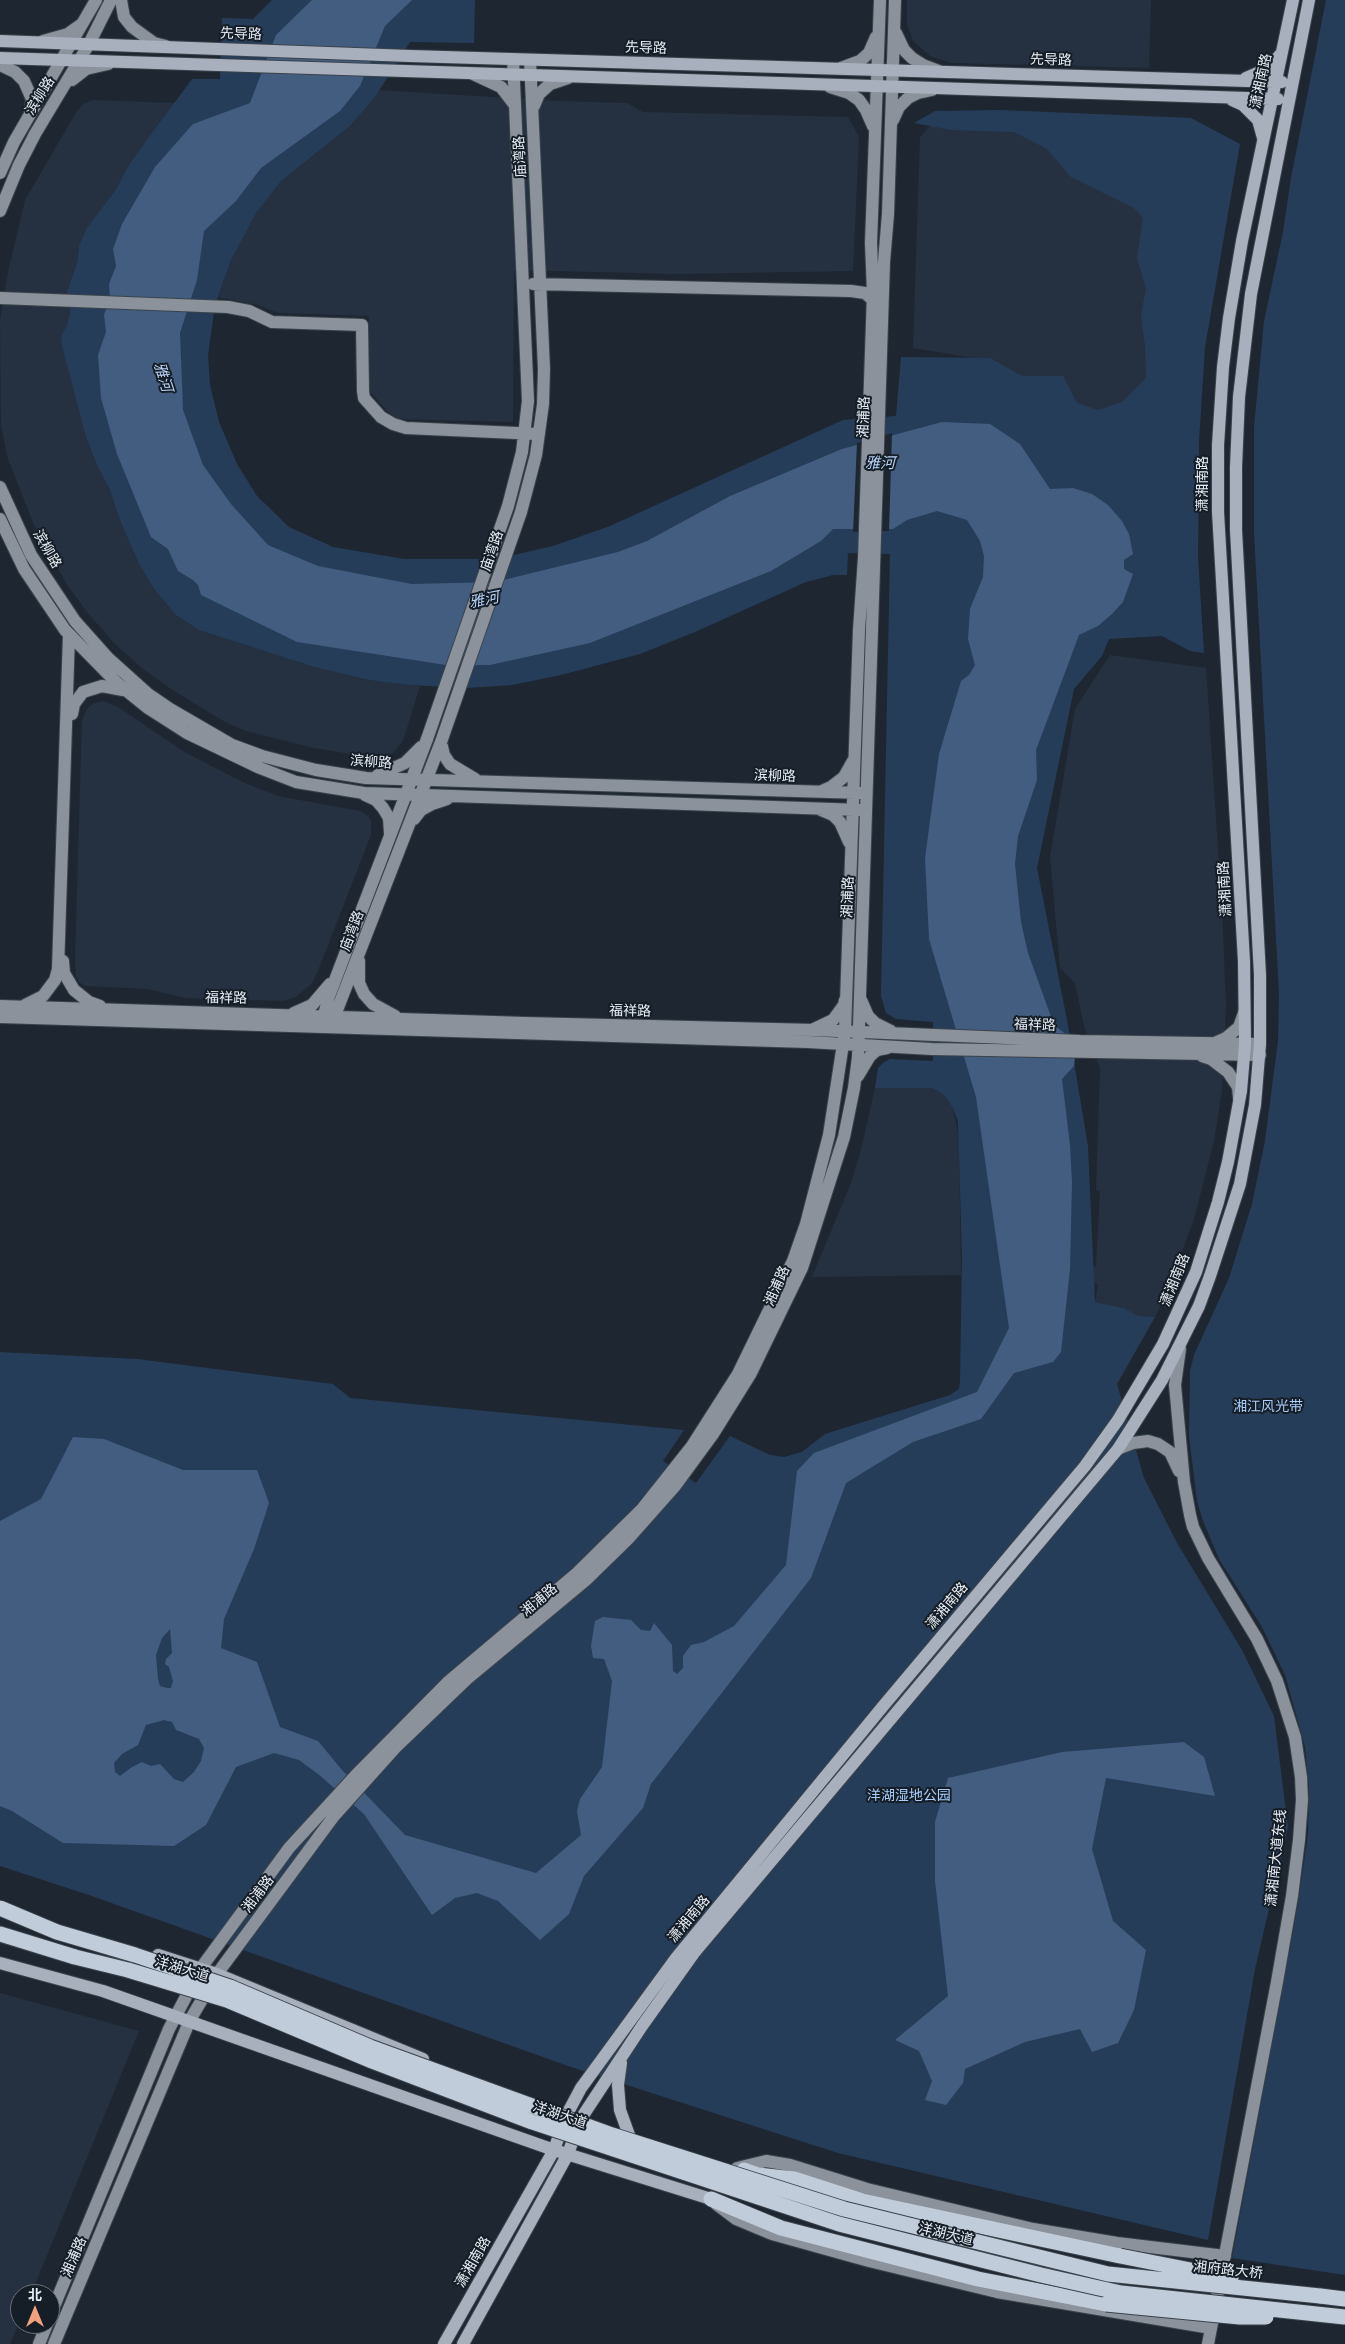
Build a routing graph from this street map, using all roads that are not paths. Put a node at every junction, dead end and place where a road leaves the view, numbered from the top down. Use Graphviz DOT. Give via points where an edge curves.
graph roads {
  1 [pos="96,0"];
  2 [pos="111,0"];
  3 [pos="121,0"];
  4 [pos="880,0"];
  5 [pos="895,0"];
  6 [pos="1292,0"];
  7 [pos="1309,0"];
  8 [pos="91,12"];
  9 [pos="894,22"];
  10 [pos="879,25"];
  11 [pos="0,41"];
  12 [pos="33,42"];
  13 [pos="73,44"];
  14 [pos="89,44"];
  15 [pos="168,47"];
  16 [pos="1282,48"];
  17 [pos="0,58"];
  18 [pos="513,59"];
  19 [pos="63,60"];
  20 [pos="79,60"];
  21 [pos="530,60"];
  22 [pos="126,62"];
  23 [pos="0,66"];
  24 [pos="836,69"];
  25 [pos="877,71"];
  26 [pos="893,71"];
  27 [pos="948,72"];
  28 [pos="473,74"];
  29 [pos="513,76"];
  30 [pos="531,76"];
  31 [pos="571,77"];
  32 [pos="1231,81"];
  33 [pos="1275,82"];
  34 [pos="1291,82"];
  35 [pos="820,85"];
  36 [pos="877,87"];
  37 [pos="893,87"];
  38 [pos="939,89"];
  39 [pos="62,91"];
  40 [pos="1217,97"];
  41 [pos="1272,99"];
  42 [pos="1288,99"];
  43 [pos="515,107"];
  44 [pos="533,108"];
  45 [pos="28,119"];
  46 [pos="891,130"];
  47 [pos="875,139"];
  48 [pos="1263,148"];
  49 [pos="0,173"];
  50 [pos="0,210"];
  51 [pos="872,277"];
  52 [pos="523,281"];
  53 [pos="541,281"];
  54 [pos="0,298"];
  55 [pos="872,300"];
  56 [pos="0,303"];
  57 [pos="254,316"];
  58 [pos="874,410"];
  59 [pos="525,435"];
  60 [pos="538,436"];
  61 [pos="2,504"];
  62 [pos="3,531"];
  63 [pos="869,558"];
  64 [pos="69,634"];
  65 [pos="128,692"];
  66 [pos="427,739"];
  67 [pos="441,742"];
  68 [pos="855,751"];
  69 [pos="361,777"];
  70 [pos="412,779"];
  71 [pos="428,780"];
  72 [pos="482,782"];
  73 [pos="815,792"];
  74 [pos="358,793"];
  75 [pos="854,793"];
  76 [pos="867,794"];
  77 [pos="406,795"];
  78 [pos="421,796"];
  79 [pos="464,797"];
  80 [pos="814,808"];
  81 [pos="853,810"];
  82 [pos="866,810"];
  83 [pos="404,837"];
  84 [pos="390,838"];
  85 [pos="852,856"];
  86 [pos="362,946"];
  87 [pos="338,972"];
  88 [pos="847,992"];
  89 [pos="860,993"];
  90 [pos="0,1006"];
  91 [pos="16,1006"];
  92 [pos="1244,1008"];
  93 [pos="112,1009"];
  94 [pos="285,1014"];
  95 [pos="0,1017"];
  96 [pos="402,1019"];
  97 [pos="328,1022"];
  98 [pos="906,1034"];
  99 [pos="809,1036"];
  100 [pos="844,1038"];
  101 [pos="859,1038"];
  102 [pos="931,1042"];
  103 [pos="1207,1043"];
  104 [pos="900,1047"];
  105 [pos="1081,1047"];
  106 [pos="1245,1049"];
  107 [pos="1260,1049"];
  108 [pos="1184,1054"];
  109 [pos="839,1078"];
  110 [pos="854,1088"];
  111 [pos="1239,1104"];
  112 [pos="1182,1340"];
  113 [pos="1118,1449"];
  114 [pos="360,1778"];
  115 [pos="334,1807"];
  116 [pos="0,1908"];
  117 [pos="0,1916"];
  118 [pos="0,1934"];
  119 [pos="90,1941"];
  120 [pos="0,1945"];
  121 [pos="75,1957"];
  122 [pos="0,1963"];
  123 [pos="201,1968"];
  124 [pos="217,1974"];
  125 [pos="175,2015"];
  126 [pos="190,2020"];
  127 [pos="622,2058"];
  128 [pos="565,2118"];
  129 [pos="580,2120"];
  130 [pos="629,2135"];
  131 [pos="554,2150"];
  132 [pos="568,2154"];
  133 [pos="737,2168"];
  134 [pos="711,2199"];
  135 [pos="1223,2256"];
  136 [pos="1108,2274"];
  137 [pos="60,2292"];
  138 [pos="1320,2296"];
  139 [pos="1345,2299"];
  140 [pos="1345,2318"];
  141 [pos="1209,2328"];
  142 [pos="56,2342"];
  143 [pos="444,2344"];
  144 [pos="463,2344"];
  145 [pos="1206,2344"];
  1 -- 8 [label="main road, 滨柳路"];
  2 -- 14 [label="main road, 滨柳路"];
  3 -- 15 [label="main road" via="124,17 132,27 154,43"];
  4 -- 10 [label="main road, 湘浦路"];
  5 -- 9 [label="main road, 湘浦路"];
  6 -- 16 [label="main road, 潇湘南路"];
  7 -- 34 [label="main road, 潇湘南路"];
  8 -- 12 [label="main road" via="78,28 68,34"];
  8 -- 13 [label="main road, 滨柳路"];
  9 -- 26 [label="main road, 湘浦路"];
  9 -- 27 [label="main road" via="898,39 912,58 935,70"];
  10 -- 24 [label="main road" via="869,53 855,63"];
  10 -- 25 [label="main road, 湘浦路"];
  11 -- 12 [label="main road, 先导路"];
  12 -- 13 [label="main road, 先导路"];
  13 -- 14 [label="main road, 先导路"];
  13 -- 19 [label="main road, 滨柳路"];
  14 -- 15 [label="main road, 先导路"];
  14 -- 20 [label="main road, 滨柳路"];
  15 -- 18 [label="main road, 先导路"];
  16 -- 32 [label="main road" via="1276,62 1262,72"];
  16 -- 33 [label="main road, 潇湘南路"];
  17 -- 19 [label="main road"];
  18 -- 21 [label="main road, 先导路"];
  18 -- 29 [label="main road, 庙湾路"];
  19 -- 20 [label="main road"];
  19 -- 45 [label="main road, 滨柳路"];
  20 -- 22 [label="main road"];
  20 -- 39 [label="main road, 滨柳路"];
  21 -- 24 [label="main road, 先导路"];
  21 -- 30 [label="main road, 庙湾路"];
  22 -- 28 [label="main road"];
  22 -- 39 [label="main road" via="86,69"];
  23 -- 45 [label="main road" via="15,72 30,90 32,99"];
  24 -- 25 [label="main road, 先导路"];
  25 -- 26 [label="main road, 先导路"];
  25 -- 36 [label="main road, 湘浦路"];
  26 -- 27 [label="main road, 先导路"];
  26 -- 37 [label="main road, 湘浦路"];
  27 -- 32 [label="main road, 先导路"];
  28 -- 29 [label="main road"];
  28 -- 43 [label="main road" via="501,87"];
  29 -- 30 [label="main road"];
  29 -- 43 [label="main road, 庙湾路"];
  30 -- 31 [label="main road"];
  30 -- 44 [label="main road, 庙湾路"];
  31 -- 35 [label="main road"];
  31 -- 44 [label="main road" via="550,84 539,94"];
  32 -- 33 [label="main road, 先导路"];
  33 -- 34 [label="main road, 先导路"];
  33 -- 41 [label="main road, 潇湘南路"];
  34 -- 42 [label="main road, 潇湘南路"];
  35 -- 36 [label="main road"];
  35 -- 47 [label="main road" via="849,93 859,100 870,119"];
  36 -- 37 [label="main road"];
  36 -- 47 [label="main road, 湘浦路"];
  37 -- 38 [label="main road"];
  37 -- 46 [label="main road, 湘浦路"];
  38 -- 40 [label="main road"];
  38 -- 46 [label="main road" via="908,98 899,107"];
  39 -- 50 [label="main road, 滨柳路" via="23,157"];
  40 -- 41 [label="main road"];
  40 -- 48 [label="main road" via="1231,99 1252,113 1262,129"];
  41 -- 42 [label="main road"];
  41 -- 48 [label="main road, 潇湘南路"];
  42 -- 107 [label="main road, 潇湘南路" via="1251,294 1236,451 1236,530 1260,975"];
  43 -- 52 [label="main road, 庙湾路"];
  44 -- 53 [label="main road, 庙湾路"];
  45 -- 49 [label="main road, 滨柳路"];
  46 -- 58 [label="main road, 湘浦路"];
  47 -- 51 [label="main road, 湘浦路"];
  48 -- 92 [label="main road, 潇湘南路" via="1242,240 1229,318 1218,445 1220,559 1244,961"];
  51 -- 53 [label="main road" via="855,285"];
  51 -- 55 [label="main road, 湘浦路"];
  52 -- 53 [label="main road"];
  52 -- 59 [label="main road, 庙湾路" via="528,401"];
  53 -- 55 [label="main road" via="851,291 866,293"];
  53 -- 60 [label="main road, 庙湾路" via="544,369"];
  54 -- 57 [label="main road" via="228,307 241,308"];
  55 -- 58 [label="main road, 湘浦路"];
  56 -- 57 [label="main road" via="229,312"];
  57 -- 59 [label="main road" via="277,322 362,324 364,398 393,424 406,428"];
  58 -- 63 [label="main road, 湘浦路"];
  59 -- 60 [label="main road"];
  59 -- 66 [label="main road, 庙湾路, bridge" via="508,506"];
  60 -- 67 [label="main road, 庙湾路, bridge" via="522,512"];
  61 -- 62 [label="main road, 滨柳路"];
  61 -- 69 [label="main road, 滨柳路" via="75,621 108,658 148,694 201,729 262,756"];
  62 -- 64 [label="main road, 滨柳路" via="24,569"];
  63 -- 68 [label="main road, 湘浦路" via="859,630"];
  63 -- 76 [label="main road, 湘浦路"];
  64 -- 65 [label="main road, 滨柳路"];
  64 -- 91 [label="main road" via="58,969 55,980 43,996 28,1005"];
  65 -- 74 [label="main road, 滨柳路" via="187,733 260,768 296,782"];
  65 -- 93 [label="main road" via="111,686 93,688 78,697 72,712 64,973 80,997"];
  66 -- 69 [label="main road" via="405,763 379,775"];
  66 -- 70 [label="main road, 庙湾路"];
  67 -- 71 [label="main road, 庙湾路"];
  67 -- 72 [label="main road" via="450,764"];
  68 -- 73 [label="main road" via="844,777 831,787"];
  68 -- 75 [label="main road, 湘浦路"];
  69 -- 70 [label="main road, 滨柳路"];
  70 -- 71 [label="main road, 滨柳路"];
  70 -- 77 [label="main road, 庙湾路"];
  71 -- 72 [label="main road, 滨柳路"];
  71 -- 78 [label="main road, 庙湾路"];
  72 -- 73 [label="main road, 滨柳路"];
  73 -- 75 [label="main road, 滨柳路"];
  74 -- 77 [label="main road, 滨柳路"];
  74 -- 84 [label="main road" via="370,796 383,808 391,827"];
  75 -- 76 [label="main road, 滨柳路"];
  75 -- 81 [label="main road, 湘浦路"];
  76 -- 82 [label="main road, 湘浦路"];
  77 -- 78 [label="main road, 滨柳路"];
  77 -- 84 [label="main road, 庙湾路"];
  78 -- 79 [label="main road, 滨柳路"];
  78 -- 83 [label="main road, 庙湾路"];
  79 -- 80 [label="main road, 滨柳路"];
  79 -- 83 [label="main road" via="438,802 422,810"];
  80 -- 81 [label="main road, 滨柳路"];
  80 -- 85 [label="main road" via="840,822"];
  81 -- 82 [label="main road, 滨柳路"];
  81 -- 85 [label="main road, 湘浦路"];
  82 -- 89 [label="main road, 湘浦路"];
  83 -- 86 [label="main road, 庙湾路"];
  84 -- 87 [label="main road, 庙湾路"];
  85 -- 88 [label="main road, 湘浦路"];
  86 -- 96 [label="main road" via="358,969 364,994 373,1004"];
  86 -- 97 [label="main road, 庙湾路"];
  87 -- 94 [label="main road" via="312,1005 305,1010"];
  87 -- 97 [label="main road, 庙湾路"];
  88 -- 99 [label="main road" via="844,1005 833,1020"];
  88 -- 100 [label="main road, 湘浦路"];
  89 -- 98 [label="main road" via="863,1009 875,1023 884,1029"];
  89 -- 101 [label="main road, 湘浦路"];
  90 -- 91 [label="main road, 福祥路"];
  91 -- 93 [label="main road, 福祥路"];
  92 -- 103 [label="main road" via="1243,1019 1232,1034 1218,1042"];
  92 -- 106 [label="main road, 潇湘南路"];
  93 -- 94 [label="main road, 福祥路"];
  94 -- 97 [label="main road, 福祥路"];
  95 -- 97 [label="main road, 福祥路"];
  96 -- 97 [label="main road, 福祥路"];
  96 -- 99 [label="main road, 福祥路"];
  97 -- 99 [label="main road, 福祥路"];
  98 -- 101 [label="main road, 福祥路"];
  98 -- 102 [label="main road, 福祥路"];
  99 -- 100 [label="main road, 福祥路"];
  99 -- 109 [label="main road" via="832,1053"];
  100 -- 101 [label="main road, 福祥路"];
  100 -- 109 [label="main road, 湘浦路"];
  101 -- 104 [label="main road, 福祥路"];
  101 -- 110 [label="main road, 湘浦路"];
  102 -- 104 [label="main road, 福祥路"];
  102 -- 105 [label="main road, 福祥路"];
  103 -- 105 [label="main road, 福祥路"];
  103 -- 106 [label="main road, 福祥路"];
  104 -- 110 [label="main road" via="877,1050 870,1056"];
  105 -- 108 [label="main road, 福祥路"];
  106 -- 107 [label="main road, 福祥路"];
  106 -- 108 [label="main road, 福祥路"];
  106 -- 111 [label="main road, 潇湘南路"];
  107 -- 112 [label="main road, 潇湘南路" via="1255,1105 1233,1210 1199,1306"];
  108 -- 111 [label="main road" via="1211,1059 1228,1072 1238,1087"];
  109 -- 114 [label="main road, 湘浦路" via="820,1172 793,1262 738,1374 692,1446 642,1508 601,1551 449,1681"];
  110 -- 114 [label="main road, 湘浦路" via="838,1161 802,1268 751,1373 713,1434 675,1486 586,1580 467,1679"];
  111 -- 128 [label="main road, 潇湘南路" via="1218,1202 1196,1272 1163,1344 1118,1420 1085,1466 676,1958 581,2088"];
  112 -- 113 [label="main road, 潇湘南路" via="1162,1380"];
  112 -- 135 [label="main road, 潇湘南大道东线" via="1176,1385 1187,1504 1193,1527 1268,1658 1295,1737 1301,1777 1301,1823 1292,1896"];
  113 -- 127 [label="main road, 潇湘南路" via="694,1953"];
  113 -- 135 [label="main road, 潇湘南大道东线" via="1148,1441 1174,1456 1185,1512 1195,1539 1272,1677 1289,1730 1296,1775 1297,1817 1287,1904"];
  114 -- 115 [label="main road, 湘浦路"];
  115 -- 123 [label="main road, 湘浦路" via="289,1848"];
  115 -- 124 [label="main road, 湘浦路"];
  116 -- 119 [label="highway, bridge" via="57,1932"];
  116 -- 123 [label="main road"];
  117 -- 119 [label="highway, 洋湖大道, bridge"];
  118 -- 121 [label="highway, 洋湖大道"];
  119 -- 136 [label="highway, 洋湖大道, bridge" via="230,1987 370,2047 612,2135 844,2209"];
  120 -- 121 [label="highway"];
  121 -- 140 [label="highway, 洋湖大道, bridge" via="227,2000 372,2061 532,2122 839,2224 1121,2293"];
  122 -- 125 [label="main road"];
  123 -- 124 [label="main road"];
  123 -- 125 [label="main road, 湘浦路"];
  124 -- 126 [label="main road, 湘浦路"];
  124 -- 128 [label="main road"];
  125 -- 126 [label="main road"];
  125 -- 137 [label="main road, 湘浦路"];
  126 -- 131 [label="main road"];
  126 -- 142 [label="main road, 湘浦路"];
  127 -- 129 [label="main road, 潇湘南路"];
  127 -- 130 [label="main road" via="618,2085 620,2110"];
  128 -- 129 [label="main road"];
  128 -- 131 [label="main road, 潇湘南路"];
  129 -- 130 [label="main road"];
  129 -- 132 [label="main road, 潇湘南路"];
  130 -- 133 [label="main road"];
  131 -- 132 [label="main road"];
  131 -- 143 [label="main road, 潇湘南路"];
  132 -- 134 [label="main road"];
  132 -- 144 [label="main road, 潇湘南路"];
  133 -- 135 [label="main road" via="766,2161 790,2165 867,2189 1033,2229"];
  133 -- 138 [label="highway, bridge" via="758,2175 794,2179 862,2201"];
  134 -- 140 [label="highway, bridge" via="781,2228 978,2279 1106,2304 1240,2317"];
  134 -- 141 [label="main road" via="720,2209 754,2227 869,2261 997,2292"];
  135 -- 141 [label="main road, 潇湘南大道东线"];
  136 -- 138 [label="highway, 湘府路大桥, bridge"];
  138 -- 139 [label="highway, 湘府路大桥"];
  141 -- 145 [label="main road, 潇湘南大道东线"];
}
